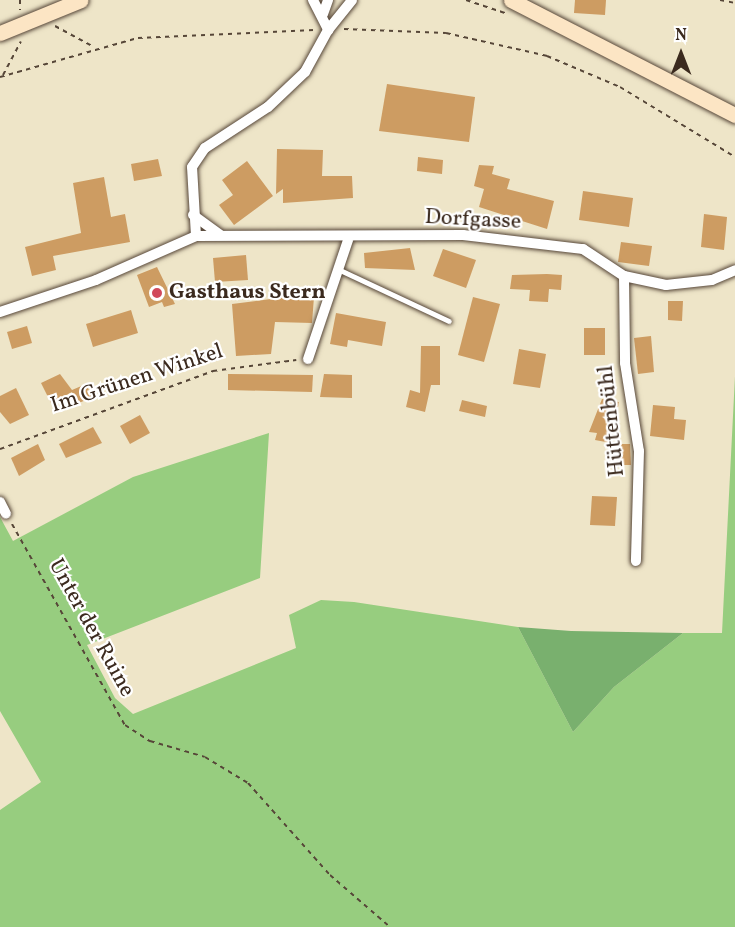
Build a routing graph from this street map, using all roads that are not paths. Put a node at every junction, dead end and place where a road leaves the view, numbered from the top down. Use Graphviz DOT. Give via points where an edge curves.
graph roads {
  1 [pos="81,0"];
  2 [pos="313,0"];
  3 [pos="328,0"];
  4 [pos="352,0"];
  5 [pos="511,0"];
  6 [pos="323,14"];
  7 [pos="328,30"];
  8 [pos="0,33"];
  9 [pos="735,115"];
  10 [pos="193,215"];
  11 [pos="222,235"];
  12 [pos="196,236"];
  13 [pos="348,240"];
  14 [pos="340,270"];
  15 [pos="735,270"];
  16 [pos="624,276"];
  17 [pos="0,312"];
  18 [pos="449,321"];
  19 [pos="308,358"];
  20 [pos="0,502"];
  21 [pos="6,514"];
  22 [pos="636,561"];
  1 -- 8 [label="main road"];
  2 -- 6 [label="street"];
  3 -- 6 [label="street"];
  4 -- 7 [label="street"];
  5 -- 9 [label="main road"];
  6 -- 7 [label="street"];
  7 -- 10 [label="street" via="305,72 268,107 205,148 192,167"];
  10 -- 11 [label="street"];
  10 -- 12 [label="street"];
  11 -- 12 [label="street, Dorfgasse"];
  11 -- 13 [label="street, Dorfgasse"];
  12 -- 17 [label="street" via="96,280"];
  13 -- 14 [label="street"];
  13 -- 16 [label="street, Dorfgasse" via="463,235 583,249"];
  14 -- 18 [label="lane"];
  14 -- 19 [label="street"];
  15 -- 16 [label="street, Dorfgasse" via="712,280 666,285"];
  16 -- 22 [label="street, Hüttenbühl" via="625,363 639,451"];
  20 -- 21 [label="street"];
}
